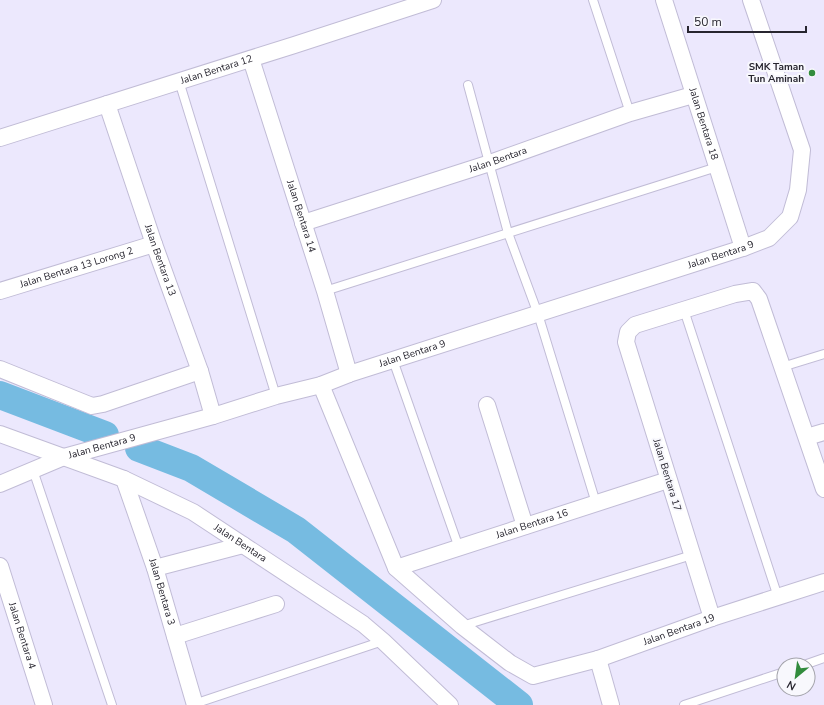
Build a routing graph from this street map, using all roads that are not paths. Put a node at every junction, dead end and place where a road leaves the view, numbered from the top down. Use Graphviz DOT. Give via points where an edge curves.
graph roads {
  1 [pos="433,0"];
  2 [pos="593,0"];
  3 [pos="664,0"];
  4 [pos="751,0"];
  5 [pos="251,59"];
  6 [pos="179,81"];
  7 [pos="468,85"];
  8 [pos="693,94"];
  9 [pos="107,104"];
  10 [pos="630,113"];
  11 [pos="0,138"];
  12 [pos="490,163"];
  13 [pos="717,167"];
  14 [pos="303,223"];
  15 [pos="508,233"];
  16 [pos="154,244"];
  17 [pos="743,248"];
  18 [pos="0,291"];
  19 [pos="325,291"];
  20 [pos="684,310"];
  21 [pos="538,314"];
  22 [pos="824,354"];
  23 [pos="393,360"];
  24 [pos="782,366"];
  25 [pos="0,368"];
  26 [pos="200,371"];
  27 [pos="348,374"];
  28 [pos="321,385"];
  29 [pos="276,396"];
  30 [pos="487,405"];
  31 [pos="213,416"];
  32 [pos="824,432"];
  33 [pos="0,434"];
  34 [pos="807,437"];
  35 [pos="64,457"];
  36 [pos="33,470"];
  37 [pos="124,479"];
  38 [pos="668,480"];
  39 [pos="0,484"];
  40 [pos="824,489"];
  41 [pos="596,503"];
  42 [pos="525,526"];
  43 [pos="243,545"];
  44 [pos="458,548"];
  45 [pos="692,555"];
  46 [pos="0,566"];
  47 [pos="155,568"];
  48 [pos="396,568"];
  49 [pos="824,582"];
  50 [pos="778,597"];
  51 [pos="276,604"];
  52 [pos="712,618"];
  53 [pos="462,626"];
  54 [pos="175,636"];
  55 [pos="383,641"];
  56 [pos="598,659"];
  57 [pos="776,675"];
  58 [pos="44,705"];
  59 [pos="112,705"];
  60 [pos="195,705"];
  61 [pos="450,705"];
  62 [pos="611,705"];
  63 [pos="684,705"];
  1 -- 5 [label="street, Jalan Bentara 12"];
  2 -- 10 [label="lane"];
  3 -- 8 [label="street, Jalan Bentara 18"];
  4 -- 17 [label="street, Jalan Bentara 9" via="802,150 798,190 790,217 769,238"];
  5 -- 6 [label="street, Jalan Bentara 12"];
  5 -- 14 [label="street, Jalan Bentara 14"];
  6 -- 9 [label="street, Jalan Bentara 12"];
  6 -- 29 [label="lane"];
  7 -- 12 [label="lane"];
  8 -- 10 [label="street, Jalan Bentara"];
  8 -- 13 [label="street, Jalan Bentara 18"];
  9 -- 11 [label="street, Jalan Bentara 12"];
  9 -- 16 [label="street, Jalan Bentara 13"];
  10 -- 12 [label="street, Jalan Bentara"];
  12 -- 14 [label="street, Jalan Bentara"];
  12 -- 15 [label="lane"];
  13 -- 15 [label="lane"];
  13 -- 17 [label="street, Jalan Bentara 18"];
  14 -- 19 [label="street, Jalan Bentara 14"];
  15 -- 19 [label="lane"];
  15 -- 21 [label="lane"];
  16 -- 18 [label="street, Jalan Bentara 13 Lorong 2"];
  16 -- 26 [label="street, Jalan Bentara 13"];
  17 -- 21 [label="street, Jalan Bentara 9"];
  19 -- 27 [label="street, Jalan Bentara 14"];
  20 -- 24 [label="street" via="753,291 759,299"];
  20 -- 38 [label="street, Jalan Bentara 17" via="635,325 628,332 626,342"];
  20 -- 50 [label="lane"];
  21 -- 23 [label="street, Jalan Bentara 9"];
  21 -- 41 [label="lane"];
  22 -- 24 [label="lane"];
  23 -- 27 [label="street, Jalan Bentara 9"];
  23 -- 44 [label="lane"];
  24 -- 34 [label="street"];
  25 -- 26 [label="street" via="92,406"];
  26 -- 31 [label="street, Jalan Bentara 13"];
  27 -- 28 [label="street, Jalan Bentara 9"];
  28 -- 29 [label="street, Jalan Bentara 9"];
  28 -- 48 [label="street"];
  29 -- 31 [label="street, Jalan Bentara 9"];
  30 -- 42 [label="street"];
  31 -- 35 [label="street, Jalan Bentara 9"];
  32 -- 34 [label="street"];
  33 -- 35 [label="street, Jalan Bentara"];
  34 -- 40 [label="street"];
  35 -- 36 [label="street, Jalan Bentara 9"];
  35 -- 37 [label="street, Jalan Bentara"];
  36 -- 39 [label="street, Jalan Bentara 9"];
  36 -- 59 [label="lane"];
  37 -- 43 [label="street, Jalan Bentara" via="193,512"];
  37 -- 47 [label="street, Jalan Bentara 3"];
  38 -- 41 [label="street, Jalan Bentara 16"];
  38 -- 45 [label="street, Jalan Bentara 17"];
  41 -- 42 [label="street, Jalan Bentara 16"];
  42 -- 44 [label="street, Jalan Bentara 16"];
  43 -- 47 [label="street"];
  43 -- 55 [label="street, Jalan Bentara" via="363,624"];
  44 -- 48 [label="street, Jalan Bentara 16"];
  45 -- 52 [label="street, Jalan Bentara 17"];
  45 -- 53 [label="lane"];
  46 -- 58 [label="street, Jalan Bentara 4"];
  47 -- 54 [label="street, Jalan Bentara 3"];
  48 -- 53 [label="street"];
  49 -- 50 [label="street, Jalan Bentara 19"];
  50 -- 52 [label="street, Jalan Bentara 19"];
  51 -- 54 [label="street"];
  52 -- 56 [label="street, Jalan Bentara 19"];
  53 -- 56 [label="street, Jalan Bentara 19" via="510,663 533,676"];
  54 -- 60 [label="street, Jalan Bentara 3"];
  55 -- 60 [label="lane"];
  55 -- 61 [label="street, Jalan Bentara"];
  56 -- 62 [label="street"];
  57 -- 63 [label="lane"];
}
